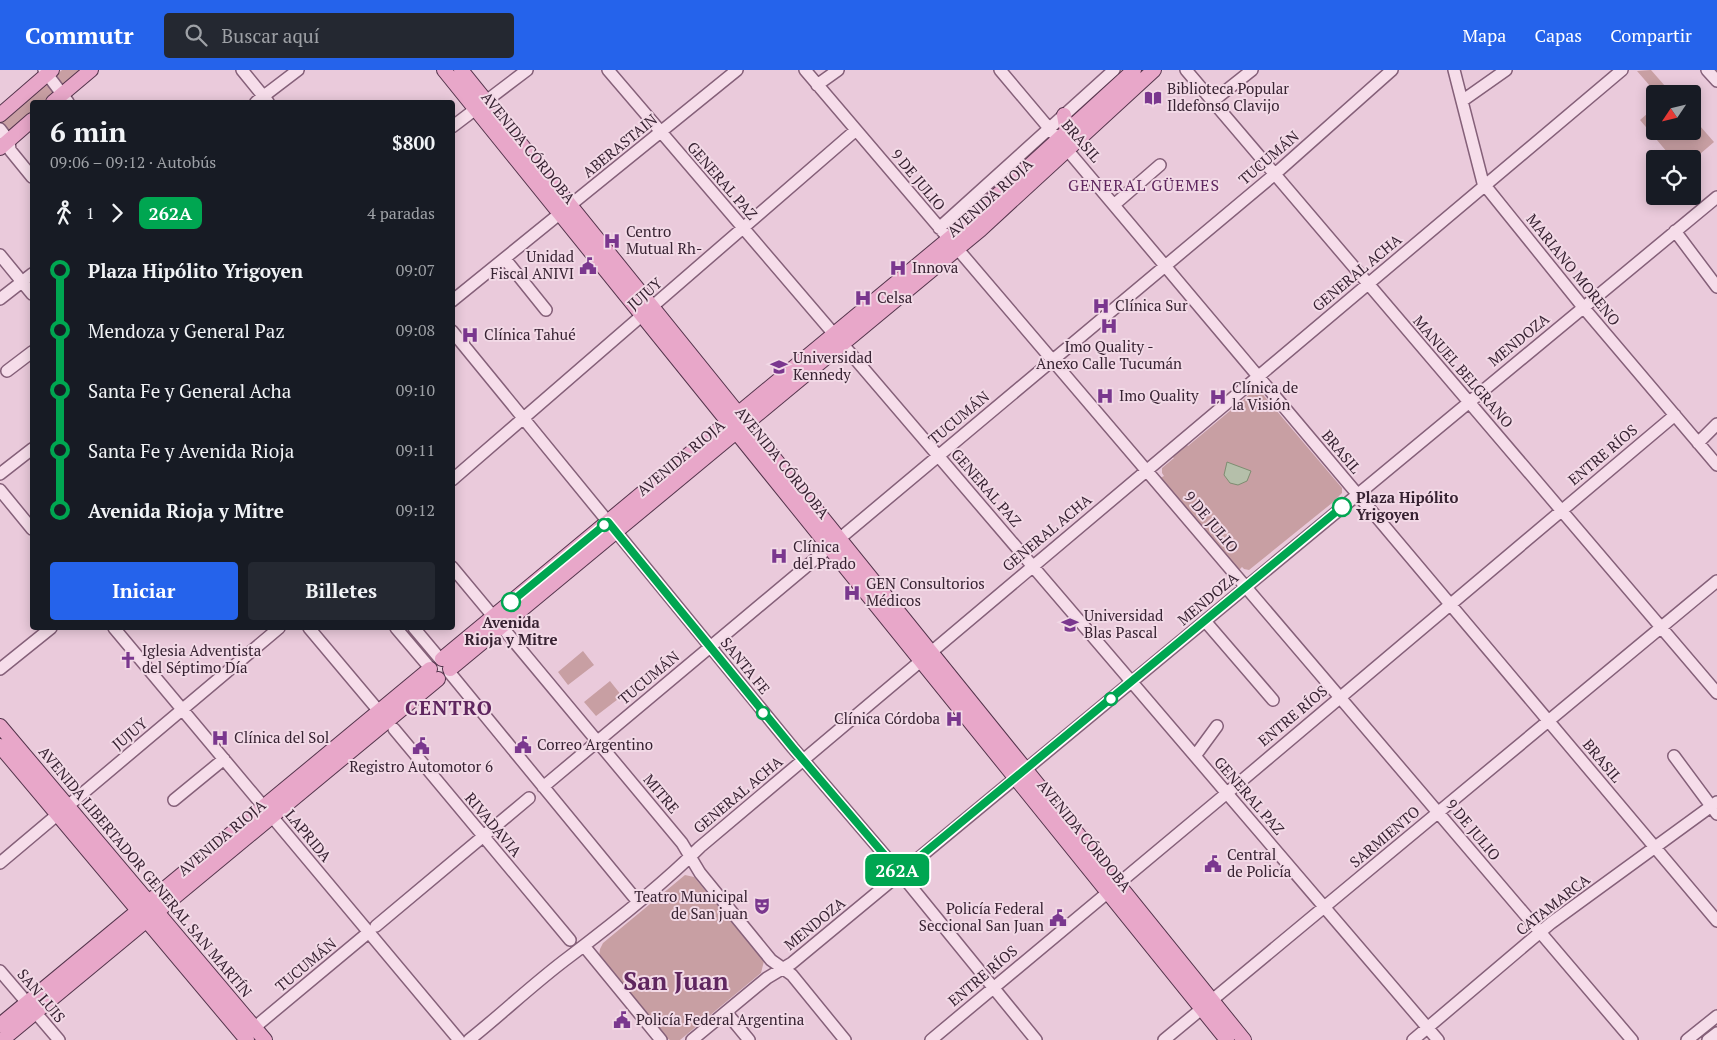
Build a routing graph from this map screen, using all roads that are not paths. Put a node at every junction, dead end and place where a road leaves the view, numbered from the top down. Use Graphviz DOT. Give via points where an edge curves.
graph roads {
  1 [pos="91,70"];
  2 [pos="242,70"];
  3 [pos="298,70"];
  4 [pos="444,70"];
  5 [pos="462,70"];
  6 [pos="527,70"];
  7 [pos="608,70"];
  8 [pos="737,70"];
  9 [pos="805,70"];
  10 [pos="838,70"];
  11 [pos="1000,70"];
  12 [pos="1114,70"];
  13 [pos="1186,70"];
  14 [pos="1252,70"];
  15 [pos="1392,70"];
  16 [pos="1454,70"];
  17 [pos="1506,70"];
  18 [pos="1622,70"];
  19 [pos="1707,70"];
  20 [pos="48,72"];
  21 [pos="1146,72"];
  22 [pos="1717,81"];
  23 [pos="817,84"];
  24 [pos="61,100"];
  25 [pos="262,100"];
  26 [pos="264,100"];
  27 [pos="1213,101"];
  28 [pos="1462,101"];
  29 [pos="481,105"];
  30 [pos="0,115"];
  31 [pos="30,122"];
  32 [pos="455,125"];
  33 [pos="1092,126"];
  34 [pos="1049,128"];
  35 [pos="856,130"];
  36 [pos="1066,131"];
  37 [pos="661,132"];
  38 [pos="3,143"];
  39 [pos="1160,165"];
  40 [pos="1275,174"];
  41 [pos="30,175"];
  42 [pos="1485,185"];
  43 [pos="1717,197"];
  44 [pos="1115,204"];
  45 [pos="565,210"];
  46 [pos="744,228"];
  47 [pos="939,228"];
  48 [pos="1675,231"];
  49 [pos="953,244"];
  50 [pos="0,255"];
  51 [pos="505,259"];
  52 [pos="1166,265"];
  53 [pos="30,276"];
  54 [pos="22,282"];
  55 [pos="1367,284"];
  56 [pos="1717,287"];
  57 [pos="30,292"];
  58 [pos="455,299"];
  59 [pos="0,300"];
  60 [pos="1583,307"];
  61 [pos="546,310"];
  62 [pos="648,312"];
  63 [pos="455,334"];
  64 [pos="838,339"];
  65 [pos="30,354"];
  66 [pos="1052,360"];
  67 [pos="7,371"];
  68 [pos="1258,376"];
  69 [pos="1469,402"];
  70 [pos="1674,414"];
  71 [pos="524,419"];
  72 [pos="737,423"];
  73 [pos="1717,424"];
  74 [pos="1698,443"];
  75 [pos="30,452"];
  76 [pos="938,456"];
  77 [pos="1717,464"];
  78 [pos="1146,469"];
  79 [pos="0,474"];
  80 [pos="455,477"];
  81 [pos="0,490"];
  82 [pos="1357,494"];
  83 [pos="1561,510"];
  84 [pos="30,527"];
  85 [pos="612,527"];
  86 [pos="834,543"];
  87 [pos="1032,566"];
  88 [pos="455,570"];
  89 [pos="1717,581"];
  90 [pos="1246,586"];
  91 [pos="1450,603"];
  92 [pos="1205,620"];
  93 [pos="498,621"];
  94 [pos="1661,627"];
  95 [pos="49,630"];
  96 [pos="116,630"];
  97 [pos="277,630"];
  98 [pos="311,630"];
  99 [pos="398,630"];
  100 [pos="415,630"];
  101 [pos="710,647"];
  102 [pos="926,656"];
  103 [pos="440,668"];
  104 [pos="0,669"];
  105 [pos="1131,682"];
  106 [pos="1717,693"];
  107 [pos="1340,696"];
  108 [pos="1273,700"];
  109 [pos="182,709"];
  110 [pos="387,721"];
  111 [pos="1548,721"];
  112 [pos="0,726"];
  113 [pos="1217,726"];
  114 [pos="597,741"];
  115 [pos="0,746"];
  116 [pos="1195,756"];
  117 [pos="1674,756"];
  118 [pos="224,759"];
  119 [pos="802,760"];
  120 [pos="1021,773"];
  121 [pos="543,787"];
  122 [pos="1227,793"];
  123 [pos="529,798"];
  124 [pos="174,800"];
  125 [pos="1715,807"];
  126 [pos="62,810"];
  127 [pos="268,812"];
  128 [pos="1438,812"];
  129 [pos="484,836"];
  130 [pos="1654,847"];
  131 [pos="690,856"];
  132 [pos="0,863"];
  133 [pos="900,873"];
  134 [pos="1113,887"];
  135 [pos="638,902"];
  136 [pos="1325,907"];
  137 [pos="148,912"];
  138 [pos="1717,921"];
  139 [pos="372,929"];
  140 [pos="1540,932"];
  141 [pos="570,940"];
  142 [pos="584,946"];
  143 [pos="782,968"];
  144 [pos="0,971"];
  145 [pos="993,987"];
  146 [pos="1207,1005"];
  147 [pos="31,1008"];
  148 [pos="726,1012"];
  149 [pos="1717,1016"];
  150 [pos="0,1025"];
  151 [pos="1428,1028"];
  152 [pos="1717,1033"];
  153 [pos="246,1036"];
  154 [pos="2,1040"];
  155 [pos="58,1040"];
  156 [pos="265,1040"];
  157 [pos="459,1040"];
  158 [pos="470,1040"];
  159 [pos="661,1040"];
  160 [pos="692,1040"];
  161 [pos="749,1040"];
  162 [pos="845,1040"];
  163 [pos="931,1040"];
  164 [pos="1036,1040"];
  165 [pos="1164,1040"];
  166 [pos="1227,1040"];
  167 [pos="1244,1040"];
  168 [pos="1413,1040"];
  169 [pos="1438,1040"];
  170 [pos="1632,1040"];
  171 [pos="1687,1040"];
  172 [pos="1708,1040"];
  1 -- 24 [label="main road"];
  2 -- 25 [label="street"];
  3 -- 26 [label="street"];
  4 -- 29 [label="main road, AVENIDA CÓRDOBA"];
  5 -- 29 [label="main road, AVENIDA CÓRDOBA"];
  6 -- 29 [label="street"];
  7 -- 37 [label="street, GENERAL PAZ"];
  8 -- 37 [label="street, ABERASTAIN"];
  9 -- 23 [label="street, 9 DE JULIO"];
  10 -- 23 [label="street"];
  11 -- 34 [label="street, BRASIL"];
  12 -- 36 [label="street, AVENIDA RIOJA"];
  13 -- 27 [label="street, MANUEL BELGRANO"];
  14 -- 27 [label="street"];
  15 -- 40 [label="street, TUCUMÁN"];
  16 -- 28 [label="street, MARIANO MORENO"];
  17 -- 28 [label="street"];
  18 -- 42 [label="street, GENERAL ACHA"];
  19 -- 22 [label="street"];
  20 -- 24 [label="street"];
  20 -- 30 [label="main road"];
  21 -- 33 [label="main road, AVENIDA RIOJA"];
  21 -- 36 [label="main road, AVENIDA RIOJA"];
  23 -- 35 [label="street, 9 DE JULIO"];
  27 -- 40 [label="street, MANUEL BELGRANO"];
  28 -- 42 [label="street, MARIANO MORENO"];
  29 -- 32 [label="street"];
  29 -- 45 [label="main road, AVENIDA CÓRDOBA"];
  31 -- 38 [label="main road"];
  33 -- 36 [label="main road, AVENIDA RIOJA"];
  33 -- 36 [label="main road"];
  34 -- 36 [label="street, BRASIL"];
  34 -- 36 [label="street, AVENIDA RIOJA"];
  34 -- 47 [label="street, AVENIDA RIOJA"];
  35 -- 46 [label="street, JUJUY"];
  35 -- 47 [label="street, 9 DE JULIO"];
  36 -- 44 [label="street, BRASIL"];
  36 -- 49 [label="main road, AVENIDA RIOJA" via="983,209"];
  36 -- 49 [label="main road, AVENIDA RIOJA" via="1057,148 1040,165 1034,181"];
  37 -- 45 [label="street, ABERASTAIN"];
  37 -- 46 [label="street, GENERAL PAZ"];
  38 -- 41 [label="street"];
  39 -- 44 [label="street"];
  40 -- 52 [label="street, TUCUMÁN"];
  40 -- 55 [label="street, MANUEL BELGRANO"];
  42 -- 55 [label="street, GENERAL ACHA"];
  42 -- 60 [label="street, MARIANO MORENO"];
  43 -- 48 [label="street, MENDOZA"];
  44 -- 52 [label="street, BRASIL"];
  45 -- 51 [label="street, ABERASTAIN"];
  45 -- 62 [label="main road, AVENIDA CÓRDOBA"];
  46 -- 62 [label="street, JUJUY"];
  46 -- 64 [label="street, GENERAL PAZ"];
  47 -- 49 [label="street, 9 DE JULIO"];
  48 -- 56 [label="street"];
  48 -- 60 [label="street, MENDOZA"];
  49 -- 64 [label="main road, AVENIDA RIOJA"];
  49 -- 66 [label="street, 9 DE JULIO"];
  50 -- 54 [label="street"];
  51 -- 58 [label="street, ABERASTAIN"];
  51 -- 61 [label="street"];
  52 -- 66 [label="street, TUCUMÁN"];
  52 -- 68 [label="street, BRASIL"];
  53 -- 54 [label="street"];
  54 -- 57 [label="street"];
  54 -- 59 [label="street"];
  55 -- 68 [label="street, GENERAL ACHA"];
  55 -- 69 [label="street, MANUEL BELGRANO"];
  60 -- 69 [label="street, MENDOZA"];
  60 -- 70 [label="street, MARIANO MORENO"];
  62 -- 71 [label="street, JUJUY"];
  62 -- 72 [label="main road, AVENIDA CÓRDOBA"];
  63 -- 71 [label="street, SANTA FE"];
  64 -- 72 [label="main road, AVENIDA RIOJA"];
  64 -- 76 [label="street, GENERAL PAZ"];
  65 -- 67 [label="street"];
  66 -- 76 [label="street, TUCUMÁN"];
  66 -- 78 [label="street, 9 DE JULIO"];
  68 -- 78 [label="street, GENERAL ACHA"];
  68 -- 82 [label="street, BRASIL"];
  69 -- 82 [label="street, MENDOZA"];
  69 -- 83 [label="street, MANUEL BELGRANO"];
  70 -- 74 [label="street, MARIANO MORENO"];
  70 -- 83 [label="street, ENTRE RÍOS"];
  71 -- 80 [label="street, JUJUY"];
  71 -- 85 [label="street, SANTA FE"];
  72 -- 85 [label="main road, AVENIDA RIOJA"];
  72 -- 86 [label="main road, AVENIDA CÓRDOBA"];
  73 -- 74 [label="street"];
  74 -- 77 [label="street, MARIANO MORENO"];
  75 -- 79 [label="street"];
  76 -- 86 [label="street, TUCUMÁN"];
  76 -- 87 [label="street, GENERAL PAZ"];
  78 -- 87 [label="street, GENERAL ACHA"];
  78 -- 90 [label="street, 9 DE JULIO"];
  81 -- 84 [label="street"];
  82 -- 90 [label="street, MENDOZA"];
  82 -- 91 [label="street, BRASIL"];
  83 -- 91 [label="street, ENTRE RÍOS"];
  83 -- 94 [label="street, MANUEL BELGRANO"];
  85 -- 93 [label="main road, AVENIDA RIOJA"];
  85 -- 101 [label="street, SANTA FE"];
  86 -- 101 [label="street, TUCUMÁN"];
  86 -- 102 [label="main road, AVENIDA CÓRDOBA"];
  87 -- 102 [label="street, GENERAL ACHA"];
  87 -- 105 [label="street, GENERAL PAZ"];
  88 -- 93 [label="street, MITRE"];
  89 -- 94 [label="street, SARMIENTO"];
  90 -- 92 [label="street, MENDOZA"];
  90 -- 107 [label="street, 9 DE JULIO"];
  91 -- 107 [label="street, ENTRE RÍOS"];
  91 -- 111 [label="street, BRASIL"];
  92 -- 105 [label="street, MENDOZA"];
  92 -- 108 [label="street"];
  93 -- 103 [label="main road, AVENIDA RIOJA"];
  93 -- 114 [label="street, MITRE"];
  94 -- 106 [label="street, MANUEL BELGRANO"];
  94 -- 111 [label="street, SARMIENTO"];
  95 -- 104 [label="street"];
  96 -- 109 [label="street, LAPRIDA"];
  97 -- 109 [label="street, JUJUY"];
  98 -- 110 [label="street, RIVADAVIA"];
  99 -- 103 [label="street"];
  100 -- 103 [label="street"];
  101 -- 114 [label="street, TUCUMÁN"];
  101 -- 119 [label="street, SANTA FE"];
  102 -- 119 [label="street, GENERAL ACHA"];
  102 -- 120 [label="main road, AVENIDA CÓRDOBA"];
  103 -- 110 [label="main road, AVENIDA RIOJA"];
  103 -- 121 [label="street"];
  105 -- 116 [label="street, GENERAL PAZ"];
  105 -- 120 [label="street, MENDOZA"];
  107 -- 122 [label="street, ENTRE RÍOS"];
  107 -- 128 [label="street, 9 DE JULIO"];
  109 -- 118 [label="street, LAPRIDA"];
  109 -- 126 [label="street, JUJUY"];
  110 -- 127 [label="main road, AVENIDA RIOJA"];
  110 -- 129 [label="street, RIVADAVIA"];
  111 -- 128 [label="street, SARMIENTO"];
  111 -- 130 [label="street, BRASIL"];
  112 -- 126 [label="main road, AVENIDA LIBERTADOR GENERAL SAN MARTÍN"];
  113 -- 116 [label="street"];
  114 -- 121 [label="street, TUCUMÁN"];
  114 -- 131 [label="street, MITRE"];
  115 -- 126 [label="main road, AVENIDA LIBERTADOR GENERAL SAN MARTÍN"];
  116 -- 122 [label="street, GENERAL PAZ"];
  117 -- 125 [label="street"];
  118 -- 124 [label="street"];
  118 -- 127 [label="street, LAPRIDA"];
  119 -- 131 [label="street, GENERAL ACHA"];
  119 -- 133 [label="street, SANTA FE"];
  120 -- 133 [label="street, MENDOZA"];
  120 -- 134 [label="main road, AVENIDA CÓRDOBA"];
  121 -- 135 [label="street"];
  122 -- 134 [label="street, ENTRE RÍOS"];
  122 -- 136 [label="street, GENERAL PAZ"];
  123 -- 129 [label="street, TUCUMÁN"];
  125 -- 130 [label="street, CATAMARCA"];
  126 -- 132 [label="street, JUJUY"];
  126 -- 137 [label="main road, AVENIDA LIBERTADOR GENERAL SAN MARTÍN"];
  127 -- 137 [label="main road, AVENIDA RIOJA"];
  127 -- 139 [label="street, LAPRIDA"];
  128 -- 136 [label="street, SARMIENTO"];
  128 -- 140 [label="street, 9 DE JULIO"];
  129 -- 139 [label="street, TUCUMÁN"];
  129 -- 141 [label="street, RIVADAVIA"];
  130 -- 138 [label="street, BRASIL"];
  130 -- 140 [label="street, CATAMARCA"];
  131 -- 135 [label="street, GENERAL ACHA"];
  131 -- 143 [label="street, MITRE" via="700,873 771,960"];
  133 -- 143 [label="street, MENDOZA"];
  133 -- 145 [label="street, SANTA FE"];
  134 -- 145 [label="street, ENTRE RÍOS"];
  134 -- 146 [label="main road, AVENIDA CÓRDOBA"];
  135 -- 142 [label="street, GENERAL ACHA"];
  136 -- 146 [label="street, SARMIENTO"];
  136 -- 151 [label="street, GENERAL PAZ"];
  137 -- 147 [label="main road, AVENIDA RIOJA"];
  137 -- 153 [label="main road, AVENIDA LIBERTADOR GENERAL SAN MARTÍN"];
  139 -- 153 [label="street, TUCUMÁN"];
  139 -- 157 [label="street, LAPRIDA"];
  140 -- 151 [label="street, CATAMARCA"];
  140 -- 170 [label="street, 9 DE JULIO"];
  142 -- 158 [label="street, GENERAL ACHA"];
  142 -- 159 [label="street"];
  143 -- 148 [label="street, MENDOZA"];
  143 -- 162 [label="street, MITRE" via="792,975"];
  144 -- 147 [label="street, SAN LUIS"];
  145 -- 163 [label="street, ENTRE RÍOS"];
  145 -- 164 [label="street, SANTA FE"];
  146 -- 165 [label="street, SARMIENTO"];
  146 -- 166 [label="main road, AVENIDA CÓRDOBA"];
  146 -- 167 [label="main road, AVENIDA CÓRDOBA"];
  147 -- 150 [label="main road, AVENIDA RIOJA"];
  147 -- 154 [label="main road, AVENIDA RIOJA"];
  147 -- 155 [label="street, SAN LUIS"];
  148 -- 160 [label="street, MENDOZA"];
  148 -- 161 [label="street"];
  149 -- 171 [label="street"];
  151 -- 168 [label="street, CATAMARCA"];
  151 -- 169 [label="street, GENERAL PAZ"];
  152 -- 172 [label="street"];
  153 -- 156 [label="main road, AVENIDA LIBERTADOR GENERAL SAN MARTÍN"];
}
